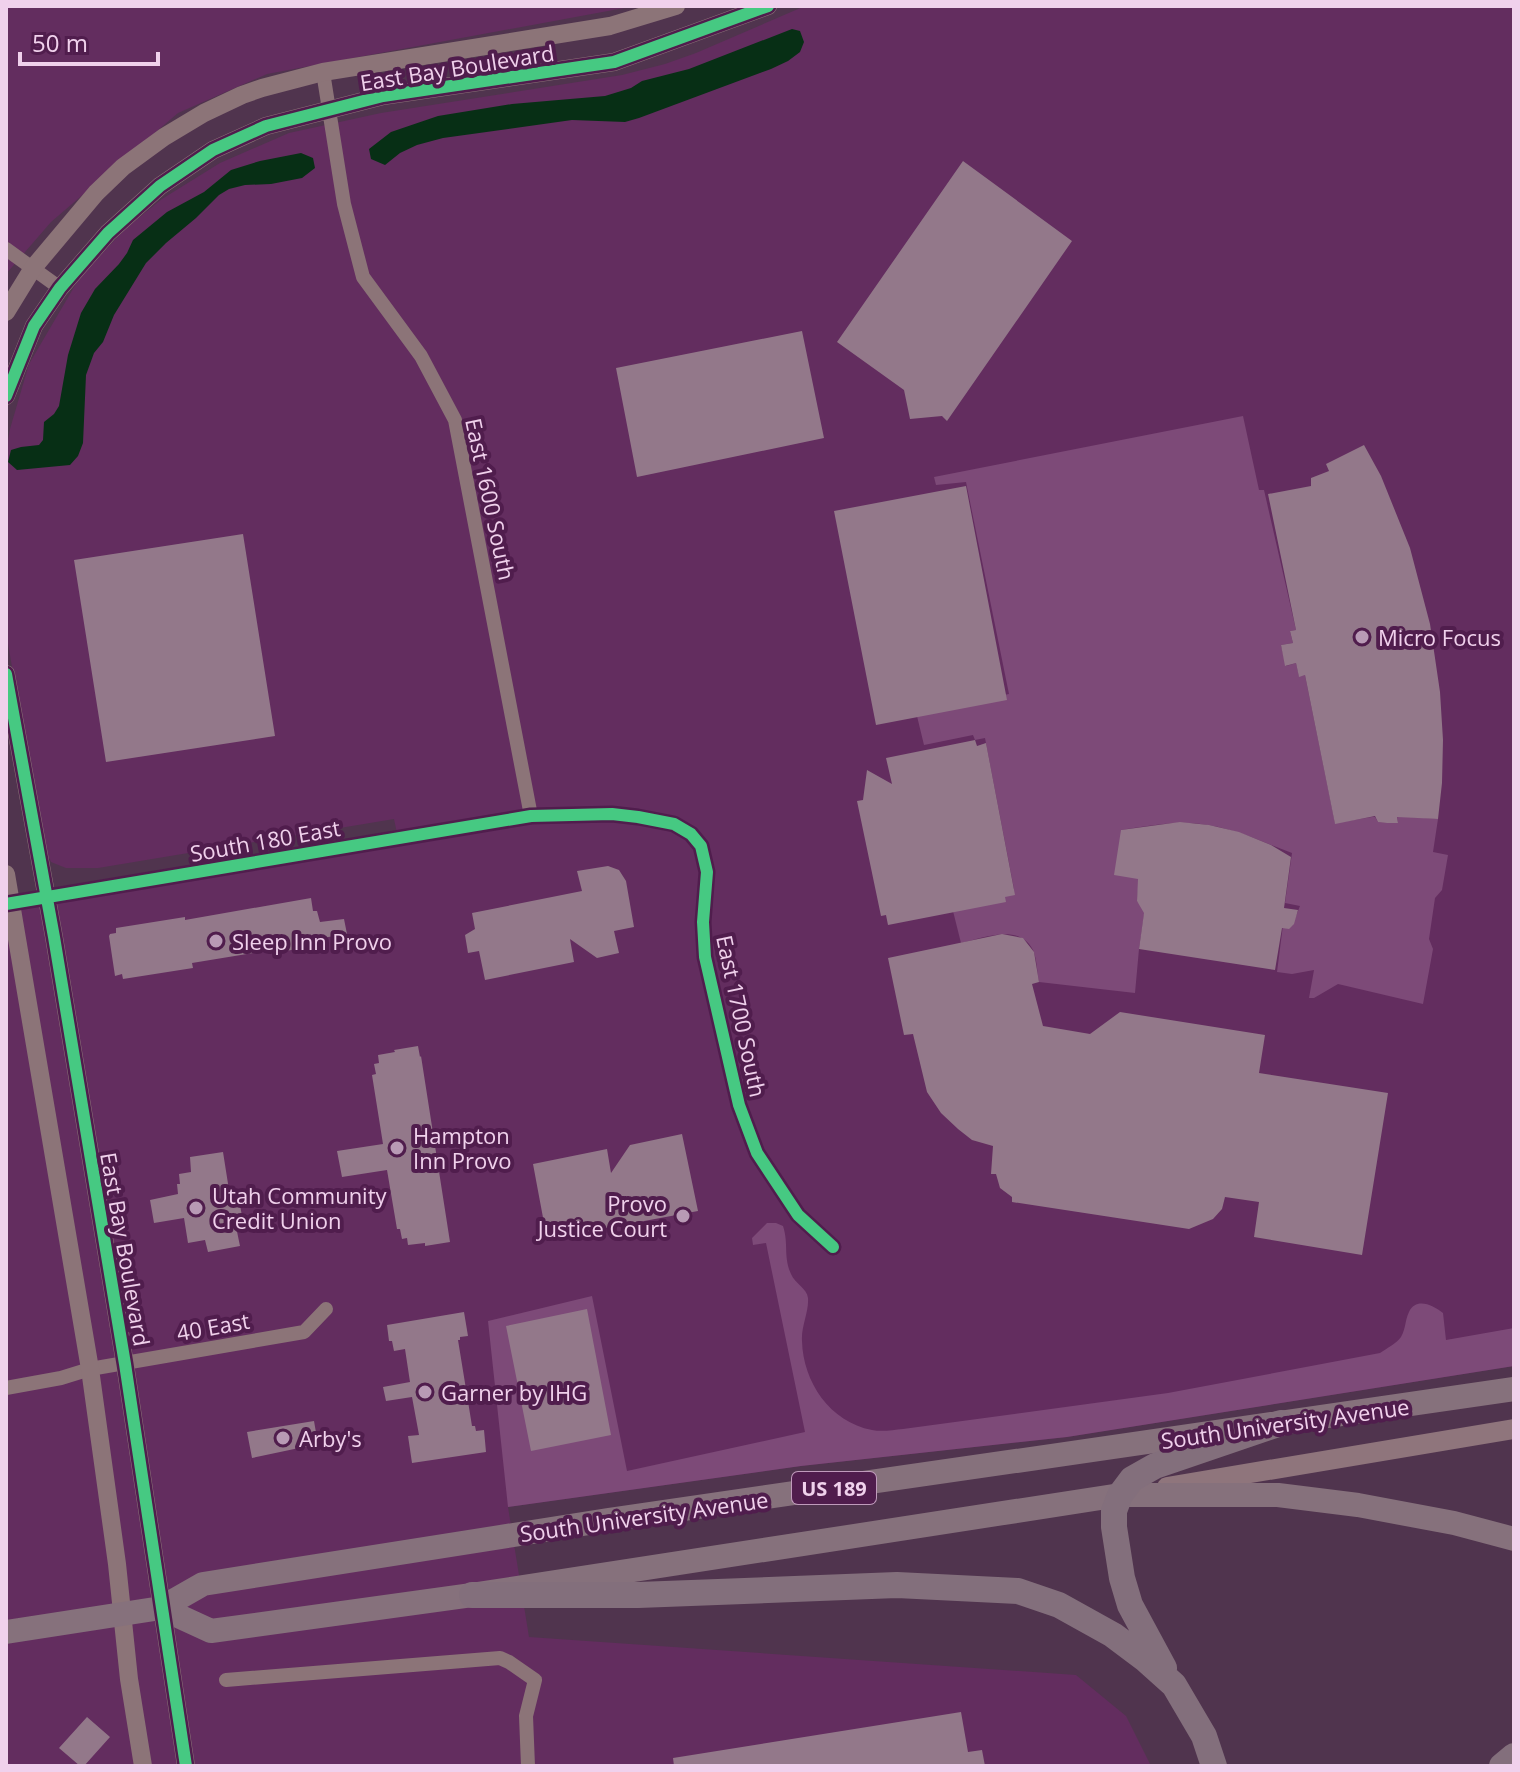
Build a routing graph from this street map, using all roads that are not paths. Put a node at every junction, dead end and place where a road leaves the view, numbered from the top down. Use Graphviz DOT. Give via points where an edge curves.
graph roads {
  1 [pos="676,6"];
  2 [pos="768,6"];
  3 [pos="323,72"];
  4 [pos="330,111"];
  5 [pos="6,249"];
  6 [pos="33,268"];
  7 [pos="60,288"];
  8 [pos="6,312"];
  9 [pos="6,396"];
  10 [pos="6,674"];
  11 [pos="531,816"];
  12 [pos="6,874"];
  13 [pos="46,898"];
  14 [pos="9,904"];
  15 [pos="833,1247"];
  16 [pos="326,1309"];
  17 [pos="125,1364"];
  18 [pos="90,1369"];
  19 [pos="6,1388"];
  20 [pos="1514,1389"];
  21 [pos="1281,1423"];
  22 [pos="1514,1429"];
  23 [pos="1120,1495"];
  24 [pos="1514,1539"];
  25 [pos="472,1595"];
  26 [pos="161,1608"];
  27 [pos="123,1613"];
  28 [pos="6,1632"];
  29 [pos="226,1680"];
  30 [pos="1174,1685"];
  31 [pos="1514,1756"];
  32 [pos="143,1766"];
  33 [pos="186,1766"];
  34 [pos="528,1766"];
  35 [pos="1214,1766"];
  36 [pos="1502,1766"];
  1 -- 3 [label="street, East Bay Boulevard" via="610,26"];
  2 -- 4 [label="street, East Bay Boulevard" via="614,62 383,96"];
  3 -- 4 [label="street, East 1600 South"];
  3 -- 6 [label="street, East Bay Boulevard" via="242,95 164,137 96,193"];
  4 -- 7 [label="street, East Bay Boulevard" via="266,126 213,150 160,186 108,233"];
  4 -- 11 [label="street, East 1600 South" via="344,204 363,277 421,356 455,420"];
  5 -- 6 [label="street"];
  6 -- 7 [label="street"];
  6 -- 8 [label="street, East Bay Boulevard"];
  7 -- 9 [label="street, East Bay Boulevard" via="34,326"];
  10 -- 13 [label="street, East Bay Boulevard"];
  11 -- 13 [label="street, South 180 East"];
  11 -- 15 [label="street, East 1700 South" via="638,817 674,824 701,846 707,872 705,957 739,1105 757,1153 798,1215"];
  12 -- 14 [label="street"];
  13 -- 14 [label="street, South 180 East"];
  13 -- 17 [label="street, East Bay Boulevard"];
  14 -- 18 [label="street"];
  16 -- 17 [label="street, 40 East" via="304,1332"];
  17 -- 18 [label="street, 40 East"];
  17 -- 26 [label="street, East Bay Boulevard"];
  18 -- 19 [label="street, 40 East"];
  18 -- 27 [label="street"];
  20 -- 21 [label="highway, South University Avenue / US 189"];
  21 -- 23 [label="highway" via="1155,1466 1132,1479"];
  21 -- 26 [label="highway, South University Avenue / US 189" via="203,1584"];
  22 -- 23 [label="main road, South University Avenue"];
  23 -- 24 [label="highway, US 189" via="1278,1495 1372,1507"];
  23 -- 25 [label="highway, South University Avenue / US 189"];
  23 -- 30 [label="highway" via="1114,1527 1122,1578 1134,1614"];
  25 -- 26 [label="highway, South University Avenue / US 189" via="211,1631"];
  25 -- 30 [label="highway" via="897,1585 1018,1591 1059,1605 1113,1635"];
  26 -- 27 [label="highway, South University Avenue / US 189"];
  26 -- 33 [label="street, East Bay Boulevard"];
  27 -- 28 [label="highway, South University Avenue / US 189"];
  27 -- 32 [label="street"];
  29 -- 34 [label="street" via="500,1658 535,1680 526,1716"];
  30 -- 35 [label="highway" via="1204,1736"];
  31 -- 36 [label="highway"];
}
